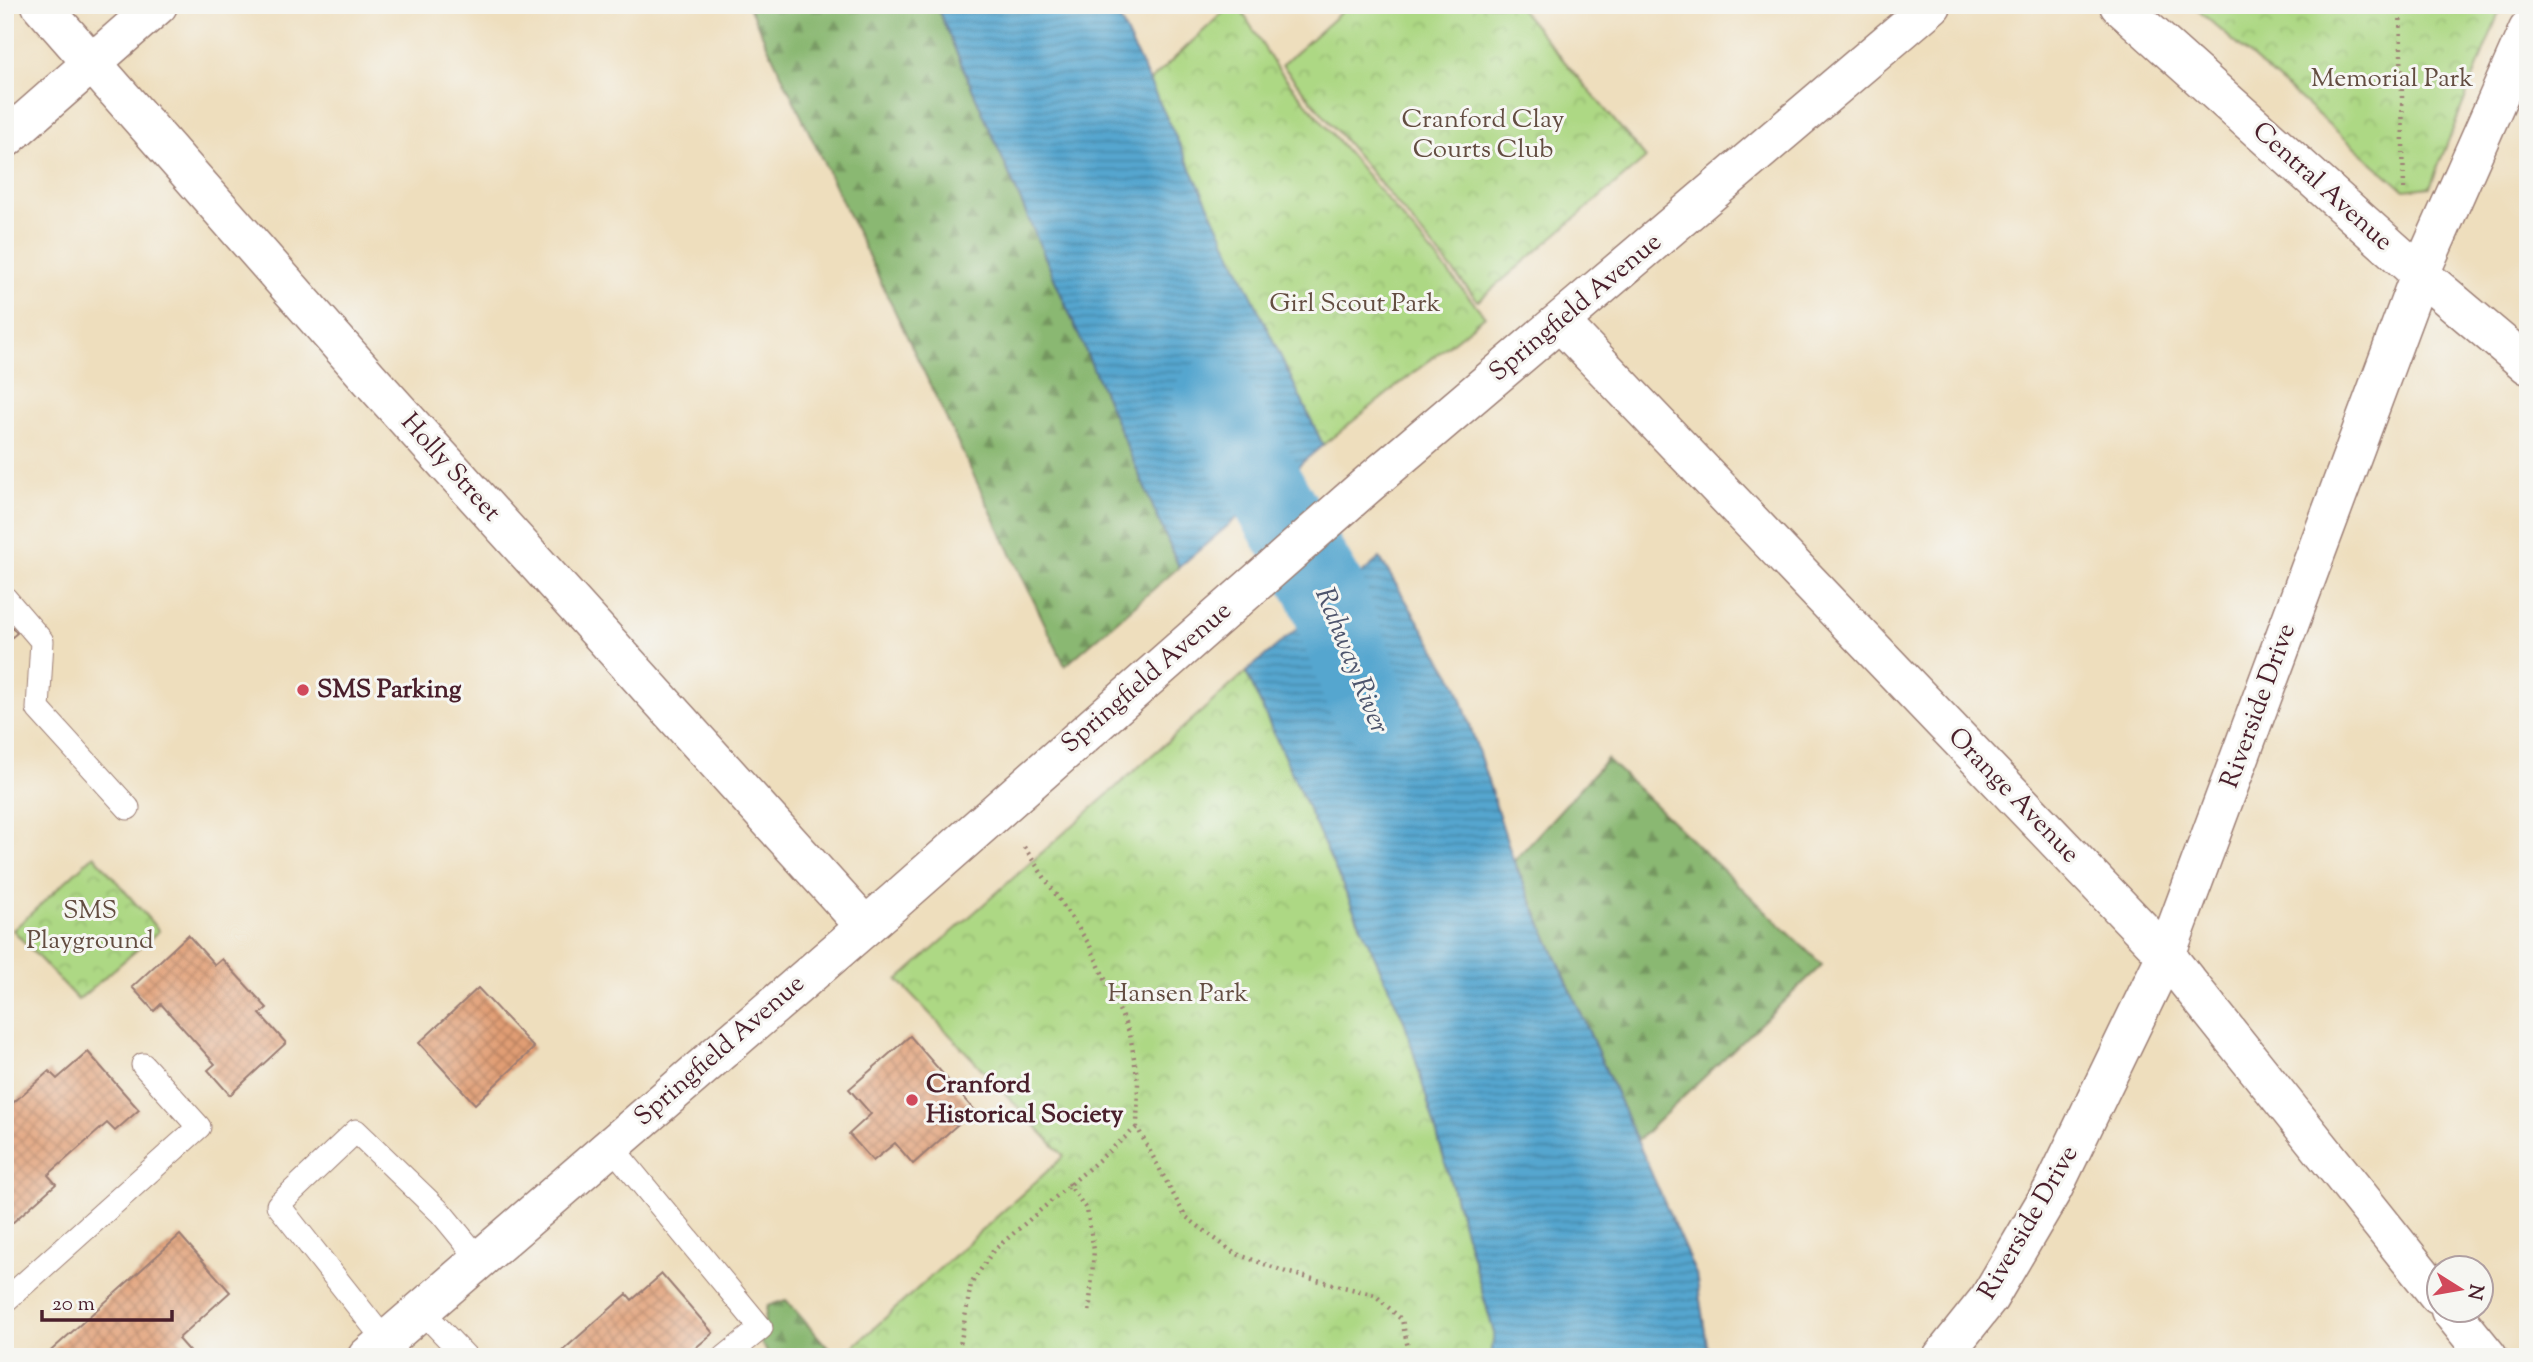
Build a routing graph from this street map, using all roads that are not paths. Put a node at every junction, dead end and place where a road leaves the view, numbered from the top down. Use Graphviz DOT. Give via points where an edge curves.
graph roads {
  1 [pos="41,5"];
  2 [pos="158,5"];
  3 [pos="1932,5"];
  4 [pos="2119,5"];
  5 [pos="2528,30"];
  6 [pos="91,63"];
  7 [pos="5,139"];
  8 [pos="2420,274"];
  9 [pos="1560,322"];
  10 [pos="2528,365"];
  11 [pos="5,598"];
  12 [pos="128,808"];
  13 [pos="865,926"];
  14 [pos="2166,955"];
  15 [pos="143,1065"];
  16 [pos="611,1146"];
  17 [pos="479,1259"];
  18 [pos="2424,1278"];
  19 [pos="5,1301"];
  20 [pos="421,1310"];
  21 [pos="2461,1324"];
  22 [pos="383,1352"];
  23 [pos="466,1357"];
  24 [pos="725,1357"];
  25 [pos="1942,1357"];
  26 [pos="2488,1357"];
  1 -- 6 [label="street, Holly Street"];
  2 -- 6 [label="street"];
  3 -- 9 [label="street, Springfield Avenue"];
  4 -- 8 [label="street, Central Avenue"];
  5 -- 8 [label="street, Riverside Drive"];
  6 -- 7 [label="street"];
  6 -- 13 [label="street, Holly Street"];
  8 -- 10 [label="street, Central Avenue"];
  8 -- 14 [label="street, Riverside Drive"];
  9 -- 13 [label="street, Springfield Avenue" via="1224,609"];
  9 -- 14 [label="street, Orange Avenue"];
  11 -- 12 [label="lane" via="41,641 38,709"];
  13 -- 16 [label="street, Springfield Avenue"];
  14 -- 18 [label="street, Orange Avenue"];
  14 -- 25 [label="street, Riverside Drive" via="2053,1189 1989,1298"];
  15 -- 19 [label="lane" via="199,1127"];
  16 -- 17 [label="street, Springfield Avenue"];
  16 -- 24 [label="lane" via="761,1328"];
  17 -- 20 [label="street, Springfield Avenue"];
  17 -- 22 [label="lane" via="440,1213 356,1131 278,1205"];
  20 -- 22 [label="street, Springfield Avenue"];
  20 -- 23 [label="lane"];
  21 -- 26 [label="street"];
}
